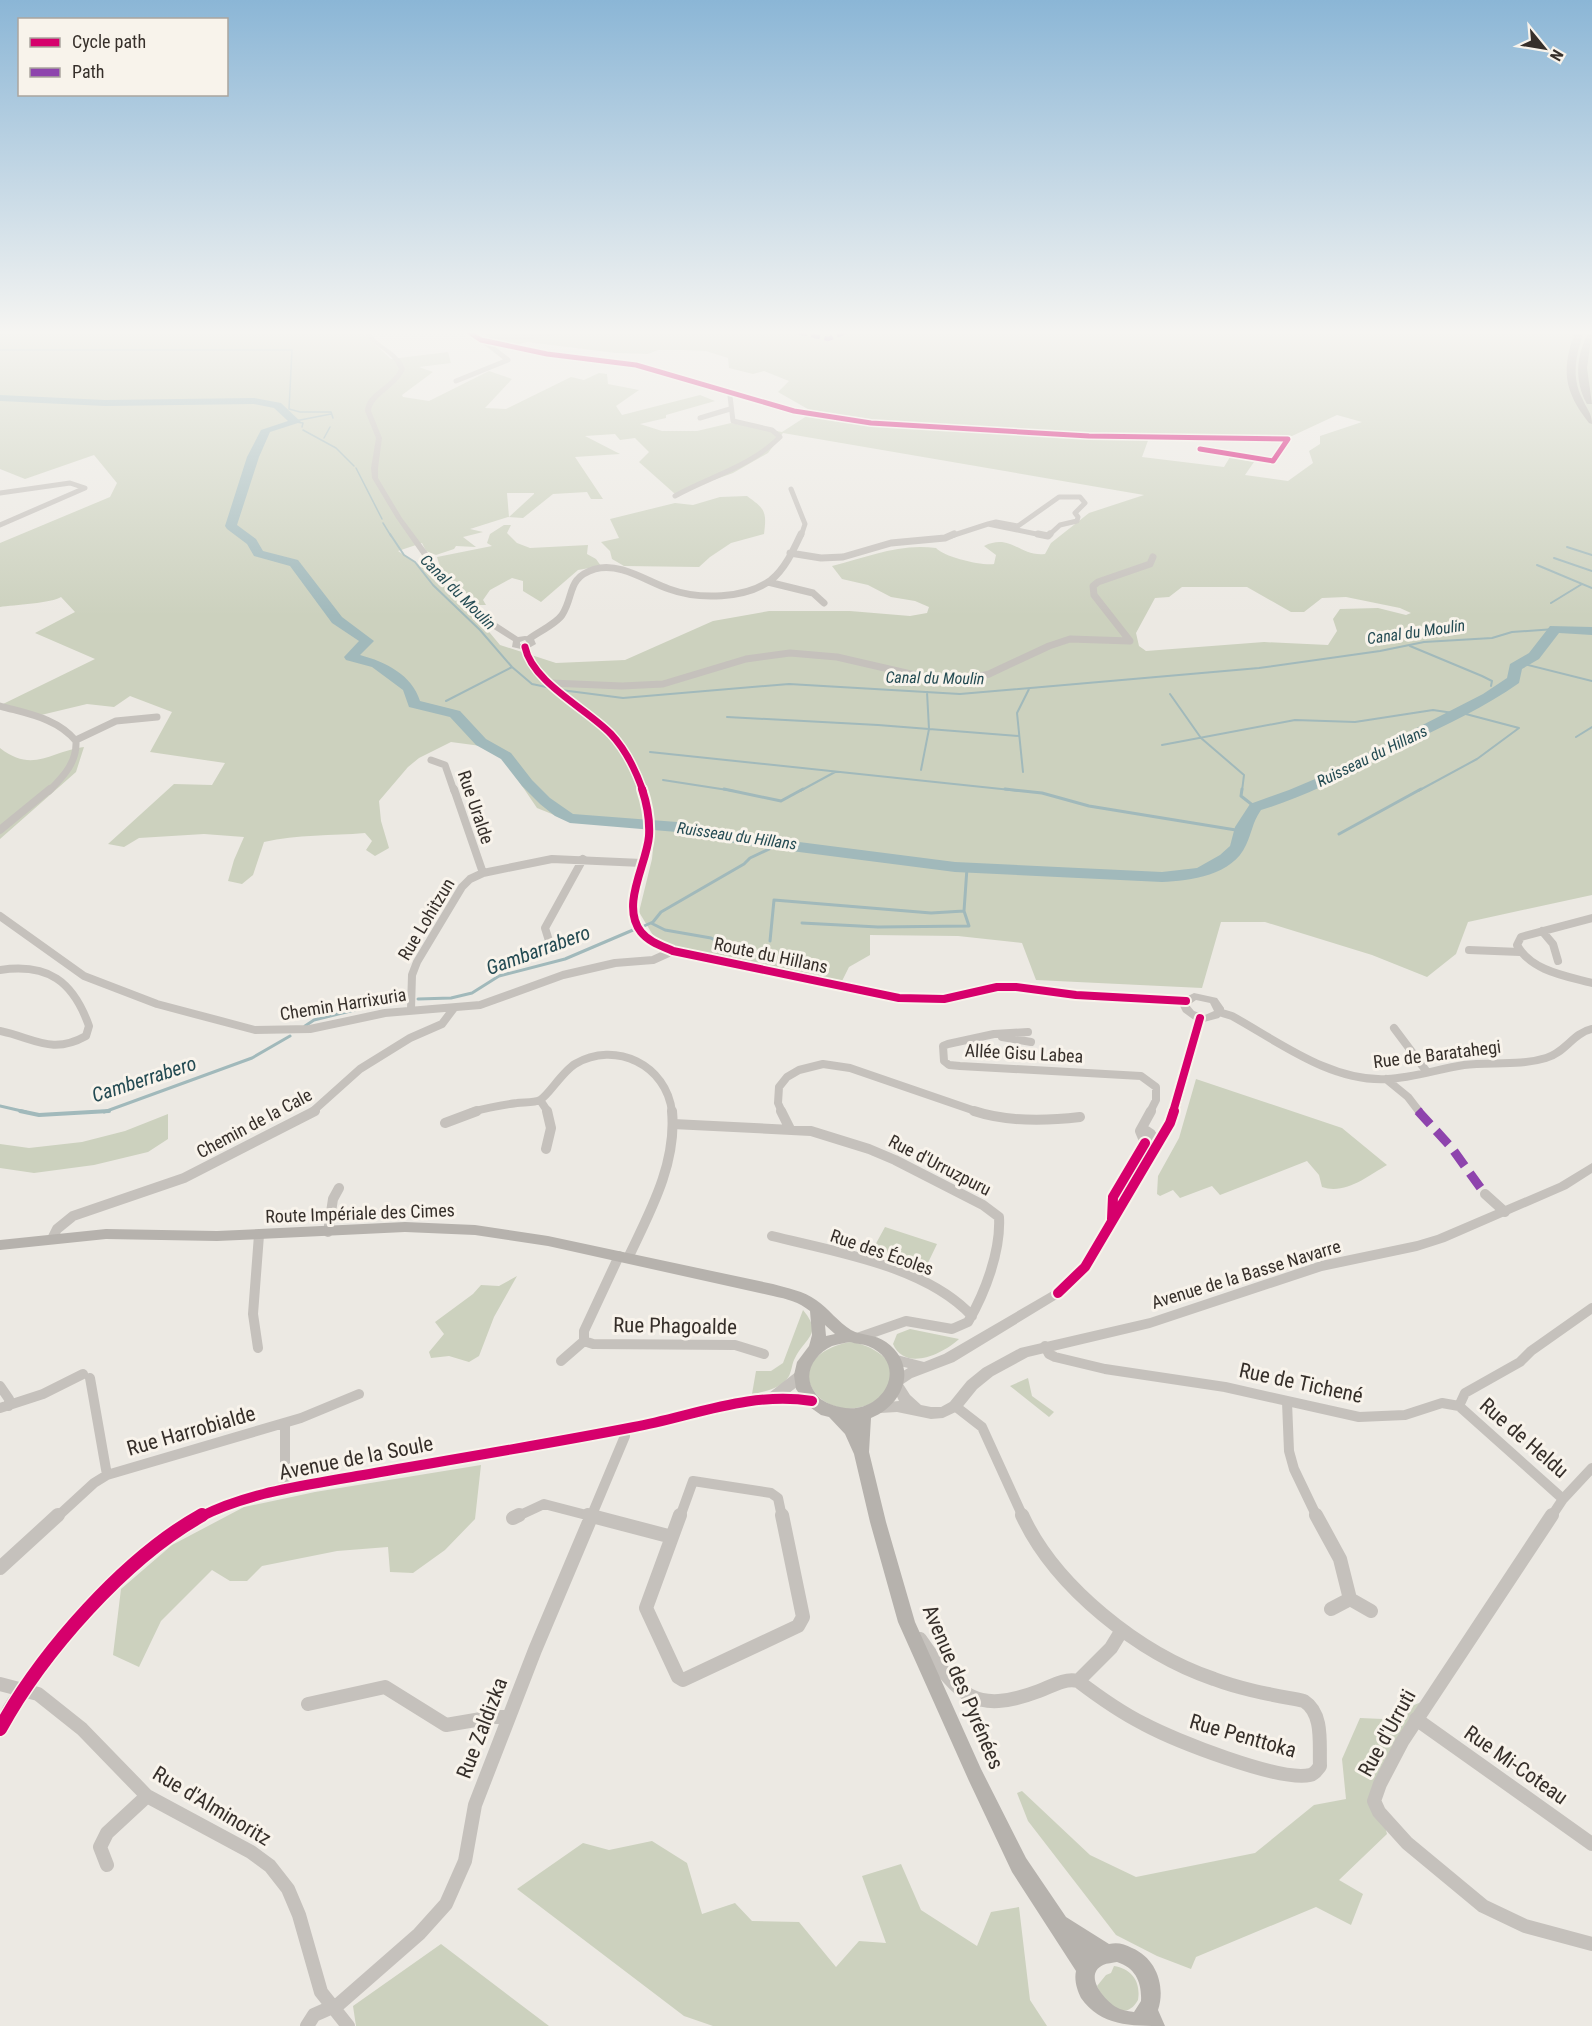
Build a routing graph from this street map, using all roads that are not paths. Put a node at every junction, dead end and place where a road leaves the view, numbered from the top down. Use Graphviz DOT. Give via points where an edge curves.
graph roads {
  1 [pos="373,427"];
  2 [pos="756,427"];
  3 [pos="931,427"];
  4 [pos="1200,449"];
  5 [pos="790,489"];
  6 [pos="0,493"];
  7 [pos="675,496"];
  8 [pos="988,524"];
  9 [pos="0,525"];
  10 [pos="1018,526"];
  11 [pos="1048,536"];
  12 [pos="790,553"];
  13 [pos="1153,557"];
  14 [pos="768,582"];
  15 [pos="824,603"];
  16 [pos="527,643"];
  17 [pos="551,683"];
  18 [pos="0,706"];
  19 [pos="157,717"];
  20 [pos="76,740"];
  21 [pos="431,760"];
  22 [pos="0,830"];
  23 [pos="583,858"];
  24 [pos="642,863"];
  25 [pos="483,873"];
  26 [pos="0,916"];
  27 [pos="1592,918"];
  28 [pos="1542,931"];
  29 [pos="550,944"];
  30 [pos="1469,950"];
  31 [pos="674,951"];
  32 [pos="1520,952"];
  33 [pos="1558,961"];
  34 [pos="69,966"];
  35 [pos="0,970"];
  36 [pos="54,974"];
  37 [pos="1592,983"];
  38 [pos="1181,1000"];
  39 [pos="454,1008"];
  40 [pos="411,1009"];
  41 [pos="1219,1012"];
  42 [pos="1200,1018"];
  43 [pos="1394,1028"];
  44 [pos="1592,1029"];
  45 [pos="0,1031"];
  46 [pos="1028,1032"];
  47 [pos="994,1034"];
  48 [pos="1031,1042"];
  49 [pos="1427,1072"];
  50 [pos="1386,1079"];
  51 [pos="540,1100"];
  52 [pos="1418,1110"];
  53 [pos="1080,1117"];
  54 [pos="445,1123"];
  55 [pos="673,1124"];
  56 [pos="1142,1128"];
  57 [pos="790,1130"];
  58 [pos="1158,1144"];
  59 [pos="546,1149"];
  60 [pos="1592,1167"];
  61 [pos="339,1188"];
  62 [pos="1485,1194"];
  63 [pos="1505,1212"];
  64 [pos="1112,1222"];
  65 [pos="328,1232"];
  66 [pos="259,1235"];
  67 [pos="772,1236"];
  68 [pos="52,1239"];
  69 [pos="0,1245"];
  70 [pos="624,1257"];
  71 [pos="1592,1308"];
  72 [pos="818,1311"];
  73 [pos="972,1316"];
  74 [pos="897,1324"];
  75 [pos="855,1337"];
  76 [pos="584,1341"];
  77 [pos="1045,1346"];
  78 [pos="816,1347"];
  79 [pos="258,1348"];
  80 [pos="883,1348"];
  81 [pos="764,1354"];
  82 [pos="893,1359"];
  83 [pos="561,1361"];
  84 [pos="923,1367"];
  85 [pos="801,1376"];
  86 [pos="897,1384"];
  87 [pos="0,1386"];
  88 [pos="359,1394"];
  89 [pos="774,1397"];
  90 [pos="812,1401"];
  91 [pos="1287,1402"];
  92 [pos="955,1406"];
  93 [pos="1456,1406"];
  94 [pos="5,1407"];
  95 [pos="880,1407"];
  96 [pos="917,1410"];
  97 [pos="835,1414"];
  98 [pos="864,1414"];
  99 [pos="285,1423"];
  100 [pos="624,1429"];
  101 [pos="862,1454"];
  102 [pos="1590,1473"];
  103 [pos="107,1475"];
  104 [pos="285,1489"];
  105 [pos="1563,1499"];
  106 [pos="591,1516"];
  107 [pos="513,1518"];
  108 [pos="672,1537"];
  109 [pos="0,1568"];
  110 [pos="1350,1599"];
  111 [pos="1367,1607"];
  112 [pos="1331,1609"];
  113 [pos="908,1622"];
  114 [pos="1122,1630"];
  115 [pos="1078,1681"];
  116 [pos="0,1684"];
  117 [pos="23,1690"];
  118 [pos="308,1704"];
  119 [pos="509,1717"];
  120 [pos="1416,1719"];
  121 [pos="0,1729"];
  122 [pos="147,1796"];
  123 [pos="1592,1844"];
  124 [pos="107,1865"];
  125 [pos="1059,1924"];
  126 [pos="1592,1944"];
  127 [pos="1106,1953"];
  128 [pos="1087,1970"];
  129 [pos="333,2006"];
  130 [pos="1151,2019"];
  131 [pos="307,2026"];
  132 [pos="348,2026"];
  133 [pos="1123,2026"];
  1 -- 16 [label="street" via="379,440 375,478 399,518 443,579 492,624"];
  2 -- 7 [label="street" via="772,430 780,437 737,469"];
  3 -- 4 [label="street" via="1089,436 1288,439 1273,461"];
  5 -- 12 [label="street" via="805,524"];
  6 -- 9 [label="street" via="70,483 85,488"];
  8 -- 10 [label="street"];
  8 -- 11 [label="street"];
  8 -- 12 [label="street" via="945,538 891,543 836,558"];
  10 -- 11 [label="street"];
  10 -- 11 [label="street" via="1059,497 1084,500 1075,513 1077,521 1060,525"];
  12 -- 14 [label="street"];
  13 -- 17 [label="street" via="1150,564 1093,586 1094,595 1130,641 1070,639 974,678 921,677 837,657 790,653 746,659 663,684"];
  14 -- 15 [label="street" via="813,593"];
  14 -- 16 [label="street" via="738,592 705,594 670,589 626,569 593,570 574,581 562,616"];
  16 -- 17 [label="street, Route du Hillans" via="525,654 529,661"];
  17 -- 24 [label="street, Route du Hillans" via="623,747 641,786 648,824"];
  18 -- 20 [label="street" via="57,724 69,730"];
  19 -- 20 [label="street" via="116,721"];
  20 -- 22 [label="street" via="77,753 70,769"];
  21 -- 25 [label="street, Rue Uralde" via="445,765"];
  23 -- 24 [label="street, Rue Lohitzun"];
  23 -- 25 [label="street, Rue Lohitzun" via="552,859"];
  23 -- 29 [label="street" via="545,928"];
  24 -- 31 [label="street, Route du Hillans" via="632,905 638,928 654,944"];
  25 -- 40 [label="street, Rue Lohitzun" via="462,887 417,962 412,975"];
  26 -- 34 [label="street, Chemin Harrixuria"];
  27 -- 28 [label="street"];
  28 -- 32 [label="street" via="1521,938 1517,945"];
  28 -- 33 [label="street" via="1553,944"];
  30 -- 32 [label="street"];
  31 -- 38 [label="street, Route du Hillans" via="899,998 944,999 996,987 1016,987"];
  31 -- 39 [label="street, Chemin Harrixuria" via="658,960 584,969 480,1005"];
  32 -- 37 [label="street" via="1537,964"];
  34 -- 36 [label="street"];
  34 -- 40 [label="street, Chemin Harrixuria" via="158,1004 255,1030 310,1029"];
  35 -- 36 [label="street" via="23,967"];
  36 -- 45 [label="street" via="82,1006 89,1026 87,1036 60,1048"];
  38 -- 41 [label="street, Route du Hillans" via="1207,997 1217,1003"];
  38 -- 42 [label="street" via="1189,1013"];
  39 -- 40 [label="street, Chemin Harrixuria"];
  39 -- 68 [label="street, Chemin de la Cale" via="445,1023 410,1038 355,1073 316,1110 184,1178 73,1216 57,1229"];
  41 -- 42 [label="street"];
  41 -- 50 [label="street, Rue de Baratahegi" via="1337,1071"];
  42 -- 58 [label="street" via="1175,1110"];
  43 -- 49 [label="street"];
  44 -- 49 [label="street, Rue de Baratahegi" via="1577,1034 1562,1051 1543,1060 1479,1063"];
  46 -- 47 [label="street, Allée Gisu Labea"];
  47 -- 48 [label="street"];
  47 -- 56 [label="street, Allée Gisu Labea" via="943,1046 944,1061 960,1066 1141,1076 1150,1080 1158,1093"];
  49 -- 50 [label="street, Rue de Baratahegi"];
  50 -- 52 [label="street"];
  51 -- 54 [label="street" via="512,1102"];
  51 -- 55 [label="street" via="580,1062 607,1055 626,1057 652,1069 663,1084"];
  51 -- 59 [label="street" via="549,1112 553,1128"];
  53 -- 57 [label="street" via="1054,1120 990,1116 850,1068 823,1064 799,1070 779,1087 778,1103"];
  55 -- 57 [label="street, Rue d'Urruzpuru"];
  55 -- 70 [label="street, Rue Phagoalde" via="658,1194"];
  56 -- 58 [label="street"];
  56 -- 64 [label="street, Allée Gisu Labea" via="1145,1143 1113,1197"];
  57 -- 73 [label="street, Rue d'Urruzpuru" via="811,1131 869,1149 994,1211 1000,1228"];
  58 -- 64 [label="street"];
  60 -- 63 [label="street, Avenue de la Basse Navarre" via="1563,1186"];
  61 -- 65 [label="street" via="333,1199"];
  62 -- 63 [label="street"];
  63 -- 77 [label="street, Avenue de la Basse Navarre" via="1417,1246 1321,1266 1150,1323"];
  64 -- 84 [label="street" via="1085,1267 1058,1293 949,1358"];
  65 -- 66 [label="main road, Route Impériale des Cimes"];
  65 -- 70 [label="main road, Route Impériale des Cimes" via="405,1227 500,1232"];
  66 -- 68 [label="main road, Route Impériale des Cimes" via="106,1234"];
  66 -- 79 [label="street" via="253,1314"];
  67 -- 73 [label="street, Rue des Écoles" via="887,1269 937,1288 957,1300"];
  68 -- 69 [label="main road, Route Impériale des Cimes"];
  70 -- 72 [label="main road, Route Impériale des Cimes" via="792,1295"];
  70 -- 76 [label="street, Rue Phagoalde" via="584,1331"];
  71 -- 93 [label="street" via="1520,1362 1465,1394"];
  72 -- 75 [label="main road, Route Impériale des Cimes"];
  72 -- 78 [label="main road"];
  73 -- 74 [label="street" via="952,1329 915,1322"];
  74 -- 75 [label="street"];
  74 -- 80 [label="street" via="888,1333"];
  75 -- 78 [label="main road" via="826,1341"];
  75 -- 80 [label="main road"];
  76 -- 81 [label="street, Rue Phagoalde" via="735,1345"];
  76 -- 83 [label="street"];
  77 -- 91 [label="street, Rue de Tichené" via="1049,1354 1104,1369 1225,1387"];
  77 -- 92 [label="street, Avenue de la Basse Navarre" via="988,1372"];
  78 -- 85 [label="main road" via="802,1365"];
  80 -- 82 [label="main road"];
  82 -- 84 [label="street"];
  82 -- 86 [label="main road"];
  84 -- 86 [label="street"];
  85 -- 89 [label="street, Avenue de la Soule"];
  85 -- 90 [label="main road"];
  86 -- 95 [label="main road"];
  86 -- 96 [label="street"];
  87 -- 94 [label="street" via="9,1399"];
  88 -- 99 [label="street, Rue Harrobialde"];
  89 -- 90 [label="street, Avenue de la Soule"];
  89 -- 100 [label="street, Avenue de la Soule"];
  90 -- 97 [label="main road"];
  91 -- 93 [label="street, Rue de Tichené" via="1372,1418 1405,1415 1442,1403"];
  91 -- 110 [label="street" via="1289,1451 1294,1469 1340,1559"];
  92 -- 96 [label="street" via="943,1412"];
  92 -- 114 [label="street, Rue Penttoka" via="988,1436 1013,1498 1047,1558"];
  93 -- 105 [label="street, Rue de Heldu"];
  94 -- 103 [label="street, Rue Harrobialde" via="87,1376"];
  95 -- 96 [label="street"];
  95 -- 98 [label="main road"];
  97 -- 98 [label="main road"];
  97 -- 101 [label="main road, Avenue des Pyrénées" via="851,1430"];
  98 -- 101 [label="main road, Avenue des Pyrénées"];
  99 -- 103 [label="street, Rue Harrobialde"];
  99 -- 104 [label="street"];
  100 -- 104 [label="street, Avenue de la Soule"];
  100 -- 106 [label="street, Rue Zaldizka" via="625,1436"];
  101 -- 113 [label="main road, Avenue des Pyrénées" via="880,1532"];
  102 -- 105 [label="street, Rue d'Urruti"];
  103 -- 109 [label="street, Rue Harrobialde"];
  104 -- 117 [label="street, Avenue de la Soule" via="226,1505 174,1532 122,1576"];
  105 -- 120 [label="street, Rue d'Urruti"];
  106 -- 107 [label="street" via="544,1504"];
  106 -- 108 [label="street"];
  106 -- 119 [label="street, Rue Zaldizka"];
  108 -- 108 [label="street" via="646,1608 678,1677 683,1680 798,1626 803,1617 778,1498 771,1493 693,1481"];
  110 -- 111 [label="street"];
  110 -- 112 [label="street"];
  113 -- 115 [label="street" via="956,1687 976,1698 1003,1703 1068,1679"];
  113 -- 125 [label="main road, Avenue des Pyrénées" via="1019,1865"];
  114 -- 115 [label="street" via="1111,1648"];
  114 -- 115 [label="street, Rue Penttoka" via="1213,1679 1305,1701 1314,1707 1320,1766 1316,1772 1308,1776 1210,1753 1131,1717"];
  116 -- 117 [label="street, Rue d'Alminoritz"];
  117 -- 121 [label="street, Avenue de la Soule"];
  117 -- 122 [label="street, Rue d'Alminoritz" via="38,1694 82,1729"];
  118 -- 119 [label="street" via="385,1687 446,1725"];
  119 -- 129 [label="street, Rue Zaldizka" via="475,1805 465,1861 446,1904 419,1934"];
  120 -- 123 [label="street, Rue Mi-Coteau"];
  120 -- 126 [label="street, Rue d'Urruti" via="1380,1784 1374,1801 1379,1812 1407,1843 1483,1906 1525,1926"];
  122 -- 124 [label="street" via="107,1833 100,1847"];
  122 -- 129 [label="street, Rue d'Alminoritz" via="270,1866 288,1889 321,1992"];
  125 -- 127 [label="main road, Avenue des Pyrénées"];
  125 -- 128 [label="main road, Avenue des Pyrénées"];
  127 -- 128 [label="main road" via="1098,1956"];
  127 -- 130 [label="main road" via="1128,1955 1145,1971 1152,1995"];
  128 -- 133 [label="main road" via="1085,1990 1092,2009 1107,2021"];
  129 -- 131 [label="street, Rue Zaldizka" via="314,2015"];
  129 -- 132 [label="street, Rue d'Alminoritz"];
  130 -- 133 [label="main road"];
}
